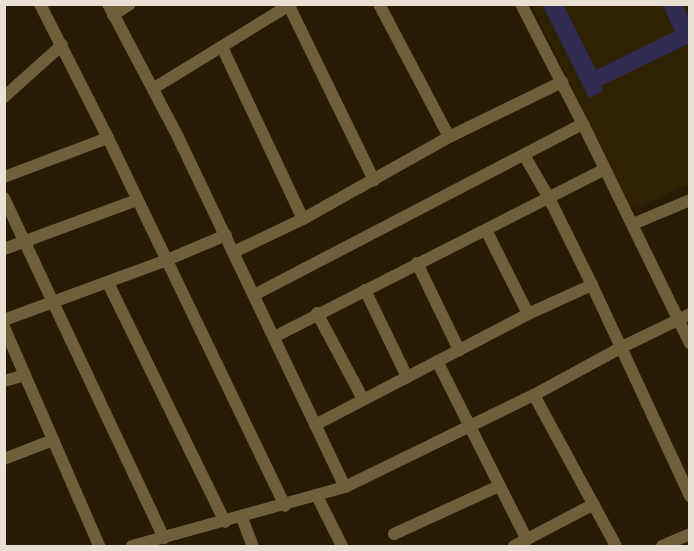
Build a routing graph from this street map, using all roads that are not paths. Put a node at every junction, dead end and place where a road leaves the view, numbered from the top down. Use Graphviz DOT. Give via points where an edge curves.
graph roads {
  1 [pos="40,4"];
  2 [pos="130,4"];
  3 [pos="379,4"];
  4 [pos="521,4"];
  5 [pos="290,5"];
  6 [pos="111,10"];
  7 [pos="62,45"];
  8 [pos="222,47"];
  9 [pos="562,82"];
  10 [pos="154,88"];
  11 [pos="4,97"];
  12 [pos="584,124"];
  13 [pos="449,137"];
  14 [pos="108,138"];
  15 [pos="524,155"];
  16 [pos="605,169"];
  17 [pos="4,177"];
  18 [pos="374,180"];
  19 [pos="4,198"];
  20 [pos="549,198"];
  21 [pos="137,200"];
  22 [pos="690,200"];
  23 [pos="303,219"];
  24 [pos="633,224"];
  25 [pos="486,230"];
  26 [pos="226,235"];
  27 [pos="24,242"];
  28 [pos="4,249"];
  29 [pos="234,252"];
  30 [pos="166,260"];
  31 [pos="417,263"];
  32 [pos="108,283"];
  33 [pos="592,285"];
  34 [pos="365,290"];
  35 [pos="254,295"];
  36 [pos="52,303"];
  37 [pos="317,313"];
  38 [pos="528,314"];
  39 [pos="684,317"];
  40 [pos="4,320"];
  41 [pos="4,327"];
  42 [pos="274,337"];
  43 [pos="690,343"];
  44 [pos="622,347"];
  45 [pos="459,350"];
  46 [pos="437,361"];
  47 [pos="25,375"];
  48 [pos="407,377"];
  49 [pos="4,381"];
  50 [pos="534,395"];
  51 [pos="363,399"];
  52 [pos="315,425"];
  53 [pos="471,426"];
  54 [pos="53,440"];
  55 [pos="4,459"];
  56 [pos="499,486"];
  57 [pos="345,488"];
  58 [pos="317,496"];
  59 [pos="690,496"];
  60 [pos="594,504"];
  61 [pos="285,506"];
  62 [pos="242,518"];
  63 [pos="225,522"];
  64 [pos="394,534"];
  65 [pos="690,534"];
  66 [pos="164,538"];
  67 [pos="527,540"];
  68 [pos="99,546"];
  69 [pos="138,546"];
  70 [pos="253,546"];
  71 [pos="342,546"];
  72 [pos="514,546"];
  73 [pos="616,546"];
  74 [pos="662,546"];
  1 -- 7 [label="street"];
  2 -- 6 [label="street"];
  3 -- 13 [label="street"];
  4 -- 9 [label="street"];
  5 -- 8 [label="street"];
  5 -- 18 [label="street"];
  6 -- 10 [label="street"];
  7 -- 11 [label="street"];
  7 -- 14 [label="street"];
  8 -- 10 [label="street"];
  8 -- 23 [label="street"];
  9 -- 12 [label="street"];
  9 -- 13 [label="street"];
  10 -- 26 [label="street"];
  12 -- 15 [label="street"];
  12 -- 16 [label="street"];
  13 -- 18 [label="street"];
  14 -- 17 [label="street"];
  14 -- 21 [label="street"];
  15 -- 20 [label="street"];
  15 -- 35 [label="street"];
  16 -- 20 [label="street"];
  16 -- 24 [label="street"];
  18 -- 23 [label="street"];
  19 -- 27 [label="street"];
  20 -- 25 [label="street"];
  20 -- 33 [label="street"];
  21 -- 27 [label="street"];
  21 -- 30 [label="street"];
  22 -- 24 [label="street"];
  23 -- 29 [label="street"];
  24 -- 39 [label="street"];
  25 -- 31 [label="street"];
  25 -- 38 [label="street"];
  26 -- 29 [label="street"];
  26 -- 30 [label="street"];
  27 -- 28 [label="street"];
  27 -- 36 [label="street"];
  29 -- 35 [label="street"];
  30 -- 32 [label="street"];
  30 -- 61 [label="street"];
  31 -- 34 [label="street"];
  31 -- 45 [label="street"];
  32 -- 36 [label="street"];
  32 -- 63 [label="street"];
  33 -- 38 [label="street"];
  33 -- 44 [label="street"];
  34 -- 37 [label="street"];
  34 -- 48 [label="street"];
  35 -- 42 [label="street"];
  36 -- 40 [label="street"];
  36 -- 66 [label="street"];
  37 -- 42 [label="street"];
  37 -- 51 [label="street"];
  38 -- 45 [label="street"];
  39 -- 43 [label="street"];
  39 -- 44 [label="street"];
  41 -- 47 [label="street"];
  42 -- 52 [label="street"];
  44 -- 50 [label="street"];
  44 -- 59 [label="street"];
  45 -- 46 [label="street"];
  46 -- 48 [label="street"];
  46 -- 53 [label="street"];
  47 -- 49 [label="street"];
  47 -- 54 [label="street"];
  48 -- 51 [label="street"];
  50 -- 53 [label="street"];
  50 -- 60 [label="street"];
  51 -- 52 [label="street"];
  52 -- 57 [label="street"];
  53 -- 56 [label="street"];
  53 -- 57 [label="street"];
  54 -- 55 [label="street"];
  54 -- 68 [label="street"];
  56 -- 64 [label="street"];
  56 -- 67 [label="street"];
  57 -- 58 [label="street"];
  58 -- 61 [label="street"];
  58 -- 71 [label="street"];
  60 -- 67 [label="street"];
  60 -- 73 [label="street"];
  61 -- 62 [label="street"];
  62 -- 63 [label="street"];
  62 -- 70 [label="street"];
  63 -- 66 [label="street"];
  65 -- 74 [label="street"];
  66 -- 69 [label="street"];
  67 -- 72 [label="street"];
}
